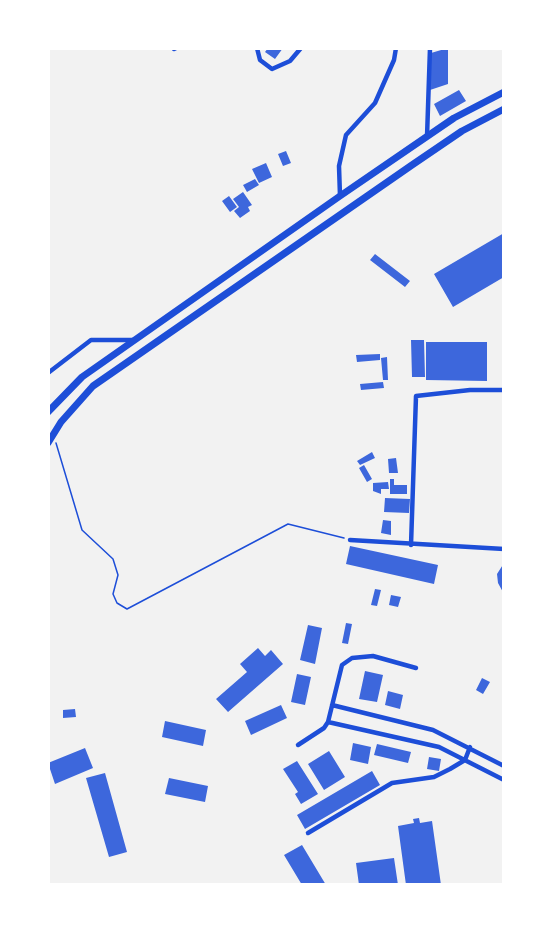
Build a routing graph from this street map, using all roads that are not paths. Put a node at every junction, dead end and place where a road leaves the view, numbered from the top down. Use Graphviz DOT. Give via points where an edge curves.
graph roads {
  1 [pos="257,48"];
  2 [pos="301,48"];
  3 [pos="396,48"];
  4 [pos="430,48"];
  5 [pos="504,92"];
  6 [pos="504,109"];
  7 [pos="427,136"];
  8 [pos="388,164"];
  9 [pos="396,176"];
  10 [pos="340,196"];
  11 [pos="135,340"];
  12 [pos="48,373"];
  13 [pos="504,390"];
  14 [pos="48,412"];
  15 [pos="48,442"];
  16 [pos="350,540"];
  17 [pos="411,545"];
  18 [pos="504,549"];
  19 [pos="416,668"];
  20 [pos="332,705"];
  21 [pos="328,722"];
  22 [pos="298,744"];
  23 [pos="470,747"];
  24 [pos="465,760"];
  25 [pos="504,766"];
  26 [pos="504,780"];
  27 [pos="308,833"];
  1 -- 2 [label="street" via="260,60 272,69 290,61"];
  3 -- 10 [label="street" via="375,103 346,135 339,166"];
  4 -- 7 [label="street"];
  5 -- 7 [label="main road"];
  6 -- 9 [label="main road" via="462,131"];
  7 -- 8 [label="main road"];
  8 -- 9 [label="main road"];
  8 -- 10 [label="main road"];
  9 -- 15 [label="main road" via="93,386"];
  10 -- 11 [label="main road"];
  11 -- 12 [label="street" via="91,340"];
  11 -- 14 [label="main road" via="82,377"];
  13 -- 17 [label="street" via="416,396"];
  16 -- 17 [label="street"];
  17 -- 18 [label="street"];
  19 -- 20 [label="street" via="373,656 352,658 342,665"];
  20 -- 21 [label="street"];
  20 -- 23 [label="street" via="433,730"];
  21 -- 22 [label="street"];
  21 -- 24 [label="street" via="439,747"];
  23 -- 24 [label="street"];
  23 -- 25 [label="street"];
  24 -- 26 [label="street"];
  24 -- 27 [label="street" via="434,777 386,785"];
}
